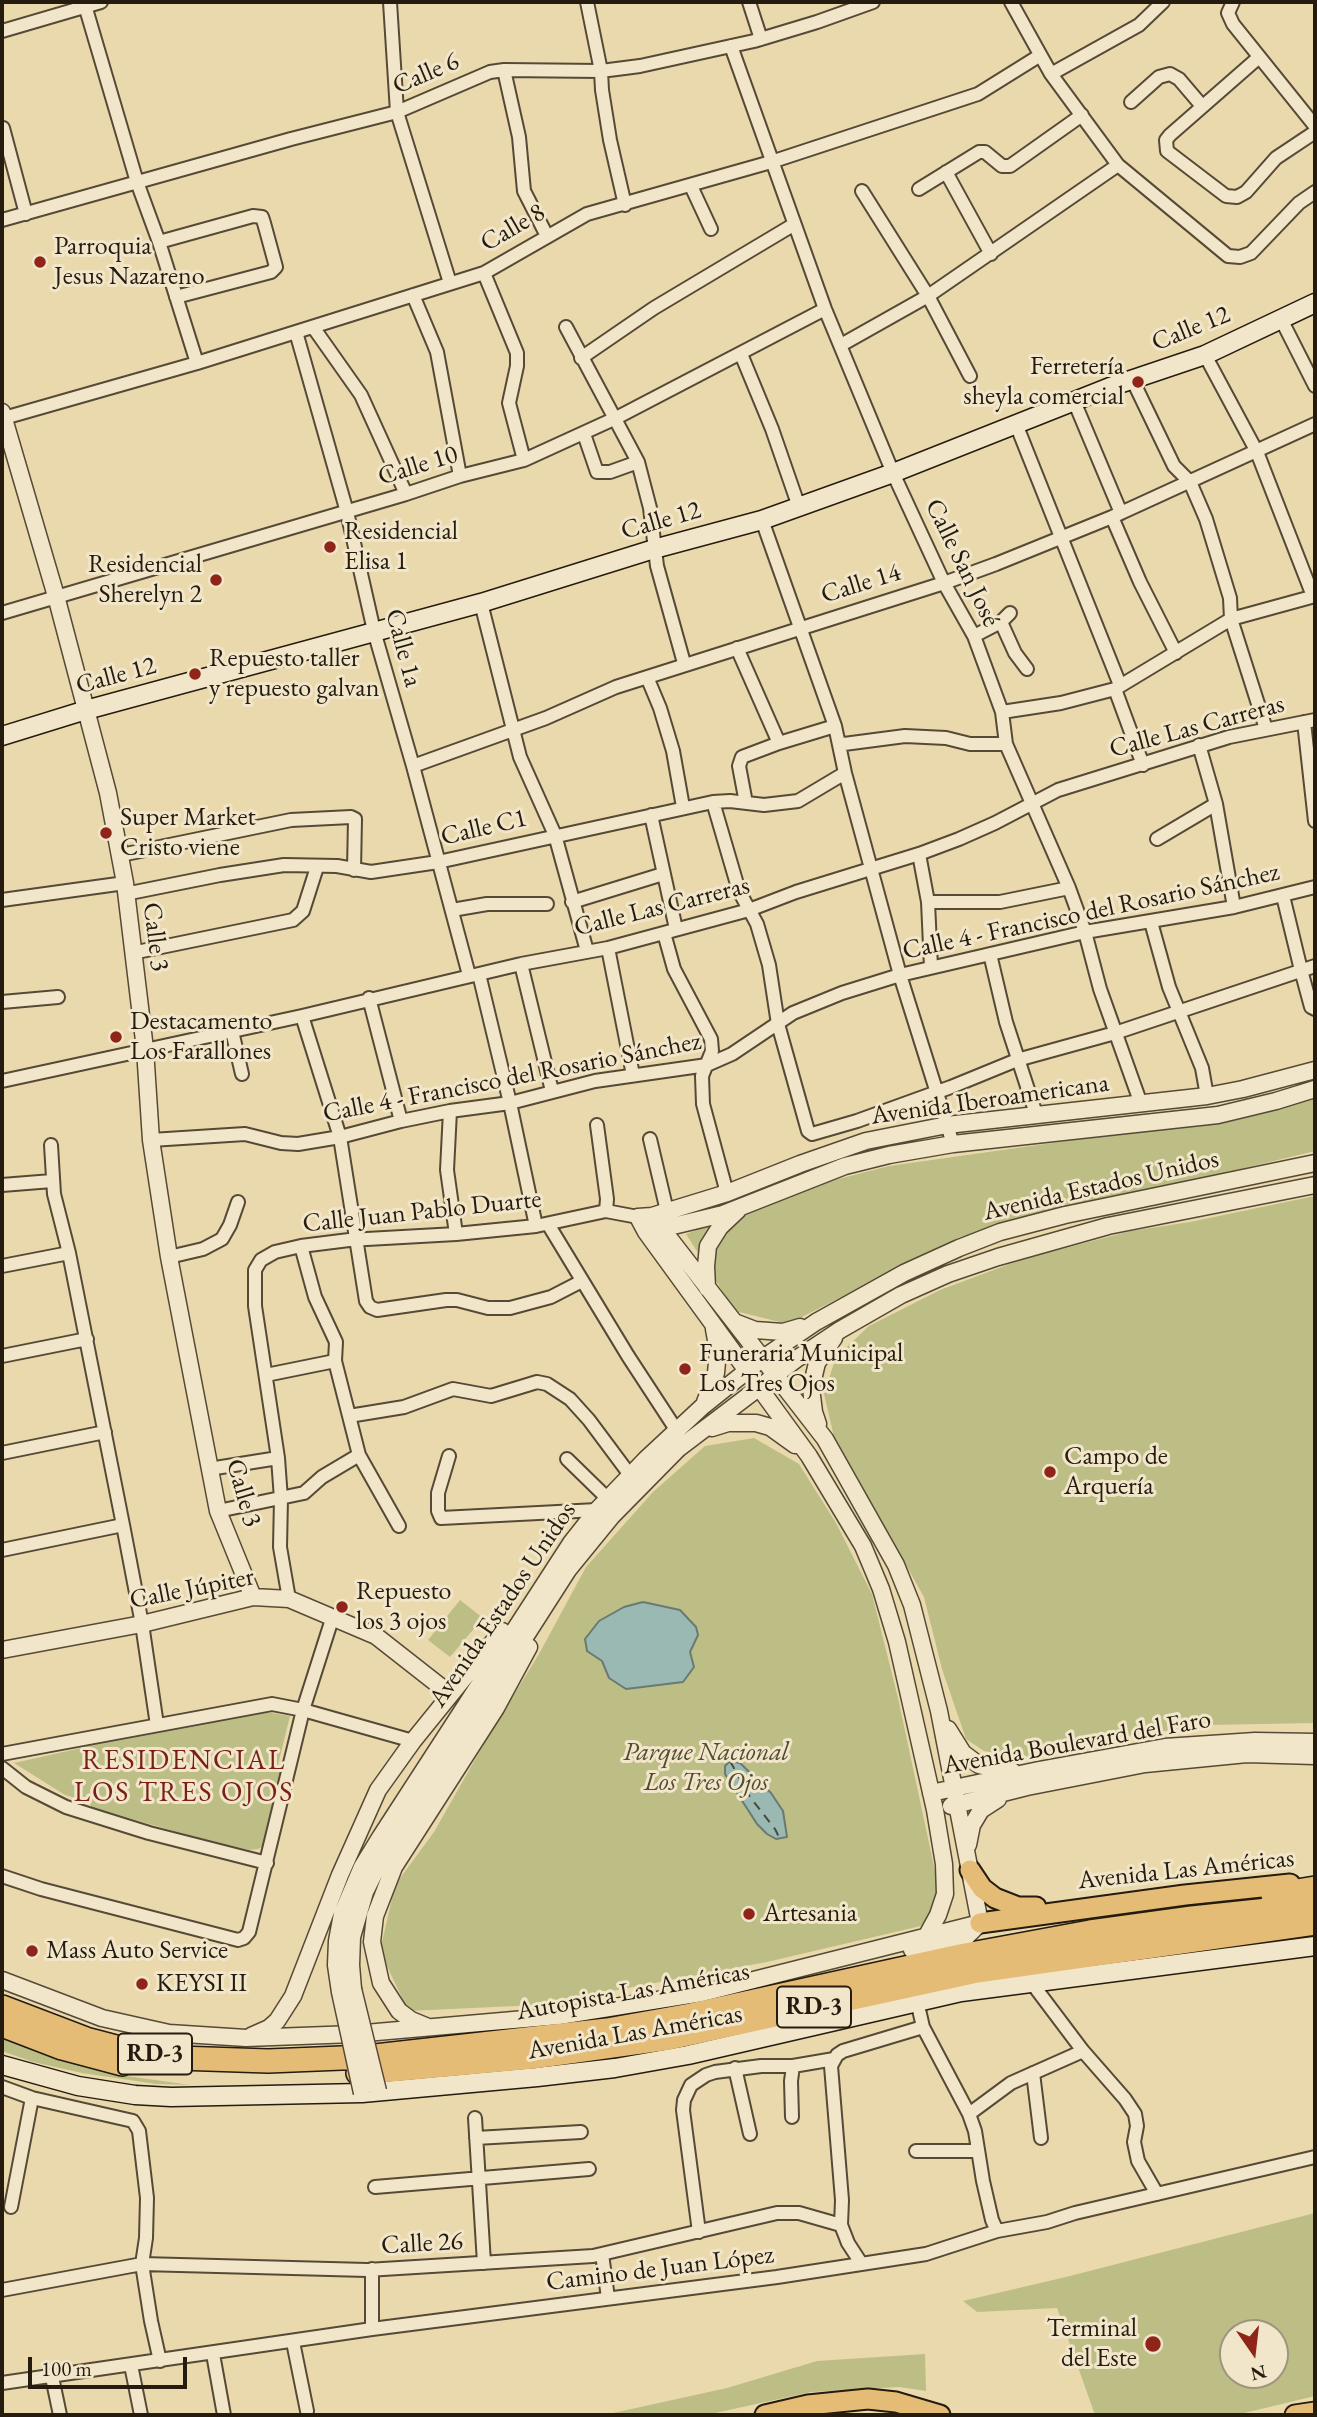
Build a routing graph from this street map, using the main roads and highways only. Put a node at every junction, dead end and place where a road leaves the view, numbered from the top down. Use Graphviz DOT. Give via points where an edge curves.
graph roads {
  1 [pos="1315,303"];
  2 [pos="2,736"];
  3 [pos="968,1861"];
  4 [pos="1315,1885"];
  5 [pos="1315,1905"];
  6 [pos="1097,1906"];
  7 [pos="980,1923"];
  8 [pos="1315,1923"];
  9 [pos="1104,1930"];
  10 [pos="1315,1936"];
  11 [pos="1315,1945"];
  12 [pos="977,1971"];
  13 [pos="2,2007"];
  14 [pos="2,2025"];
  15 [pos="2,2065"];
  16 [pos="1315,2412"];
  17 [pos="765,2415"];
  18 [pos="940,2415"];
  19 [pos="1295,2415"];
  1 -- 2 [label="main road, Calle 12" via="1205,355 762,520"];
  3 -- 6 [label="main road" via="982,1888 1018,1907"];
  4 -- 6 [label="main road, Avenida Las Américas"];
  4 -- 9 [label="highway"];
  5 -- 9 [label="highway, Autopista Las Américas / RD-3"];
  6 -- 7 [label="main road, Avenida Las Américas"];
  8 -- 12 [label="highway, Autopista Las Américas / RD-3"];
  9 -- 13 [label="highway, Autopista Las Américas / RD-3" via="653,2022 366,2057 178,2058 86,2039"];
  10 -- 12 [label="highway" via="1071,1966"];
  11 -- 15 [label="main road, Avenida Las Américas" via="917,2001 688,2055 580,2072 370,2092 171,2097 115,2092"];
  12 -- 14 [label="highway, Autopista Las Américas / RD-3" via="669,2038 366,2073 273,2077 175,2073 83,2054"];
  16 -- 19 [label="main road"];
  17 -- 18 [label="main road" via="868,2399"];
}
